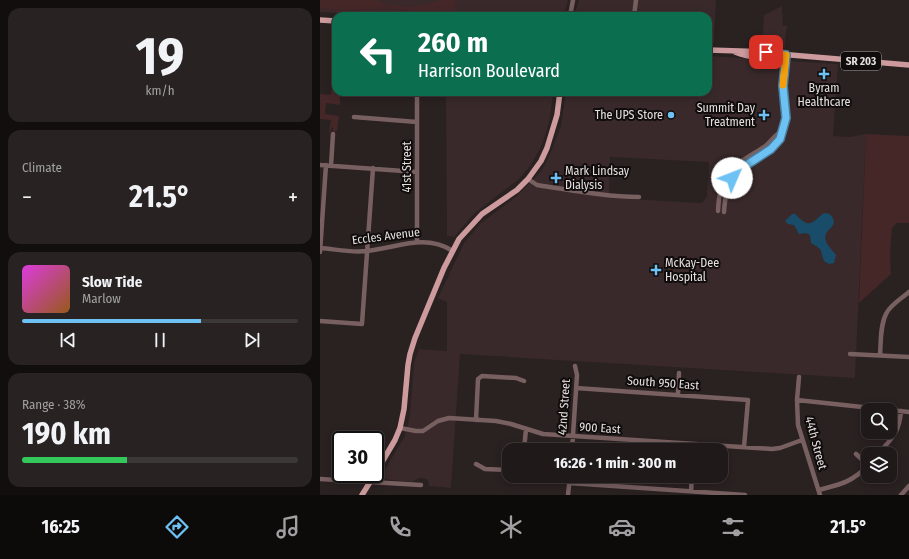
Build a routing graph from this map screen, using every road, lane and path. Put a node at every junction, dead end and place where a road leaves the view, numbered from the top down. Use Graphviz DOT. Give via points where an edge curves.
graph roads {
  1 [pos="573,0"];
  2 [pos="636,0"];
  3 [pos="571,12"];
  4 [pos="634,12"];
  5 [pos="320,20"];
  6 [pos="332,21"];
  7 [pos="712,50"];
  8 [pos="786,55"];
  9 [pos="909,64"];
  10 [pos="416,96"];
  11 [pos="559,96"];
  12 [pos="354,117"];
  13 [pos="417,122"];
  14 [pos="782,131"];
  15 [pos="333,134"];
  16 [pos="320,165"];
  17 [pos="328,166"];
  18 [pos="373,168"];
  19 [pos="417,172"];
  20 [pos="528,179"];
  21 [pos="640,197"];
  22 [pos="718,211"];
  23 [pos="724,212"];
  24 [pos="417,242"];
  25 [pos="320,248"];
  26 [pos="453,250"];
  27 [pos="367,251"];
  28 [pos="320,252"];
  29 [pos="909,292"];
  30 [pos="320,321"];
  31 [pos="850,354"];
  32 [pos="880,355"];
  33 [pos="909,357"];
  34 [pos="575,366"];
  35 [pos="679,373"];
  36 [pos="799,377"];
  37 [pos="524,381"];
  38 [pos="576,388"];
  39 [pos="678,394"];
  40 [pos="797,400"];
  41 [pos="901,411"];
  42 [pos="909,412"];
  43 [pos="476,420"];
  44 [pos="400,428"];
  45 [pos="526,429"];
  46 [pos="573,436"];
  47 [pos="802,440"];
  48 [pos="525,443"];
  49 [pos="572,443"];
  50 [pos="651,443"];
  51 [pos="728,447"];
  52 [pos="744,447"];
  53 [pos="884,447"];
  54 [pos="856,454"];
  55 [pos="384,459"];
  56 [pos="861,459"];
  57 [pos="476,464"];
  58 [pos="502,470"];
  59 [pos="861,472"];
  60 [pos="320,479"];
  61 [pos="332,480"];
  62 [pos="369,483"];
  63 [pos="384,483"];
  64 [pos="569,483"];
  65 [pos="692,483"];
  66 [pos="421,484"];
  67 [pos="909,486"];
  68 [pos="691,491"];
  69 [pos="819,493"];
  70 [pos="362,495"];
  71 [pos="568,495"];
  72 [pos="745,495"];
  73 [pos="901,495"];
  1 -- 3 [label="street"];
  2 -- 4 [label="street"];
  5 -- 6 [label="main road"];
  7 -- 8 [label="main road, SR 203" via="773,58 779,54"];
  8 -- 9 [label="main road, SR 203"];
  8 -- 14 [label="street" via="783,86 786,121"];
  10 -- 13 [label="street, 41st Street"];
  11 -- 20 [label="main road" via="557,115 547,148"];
  12 -- 13 [label="street"];
  13 -- 19 [label="street, 41st Street"];
  14 -- 22 [label="street" via="766,146 741,160 729,171 721,188"];
  14 -- 23 [label="street" via="775,146 732,178 726,193"];
  15 -- 17 [label="street"];
  16 -- 17 [label="street"];
  17 -- 18 [label="street"];
  17 -- 25 [label="street"];
  18 -- 19 [label="street"];
  18 -- 27 [label="street"];
  19 -- 24 [label="street, 41st Street"];
  20 -- 21 [label="street" via="537,185 620,197"];
  20 -- 26 [label="main road" via="517,190 482,214 459,239"];
  24 -- 26 [label="street, Eccles Avenue" via="434,242"];
  24 -- 27 [label="street, Eccles Avenue"];
  25 -- 27 [label="street, Eccles Avenue"];
  25 -- 28 [label="street"];
  26 -- 44 [label="main road" via="420,324 410,354"];
  27 -- 30 [label="street" via="362,324"];
  29 -- 32 [label="street" via="886,314 882,327"];
  31 -- 32 [label="street"];
  32 -- 33 [label="street"];
  34 -- 38 [label="street, 42nd Street"];
  35 -- 39 [label="street"];
  36 -- 40 [label="street, 44th Street"];
  37 -- 43 [label="street" via="516,378 480,377"];
  38 -- 39 [label="street, South 950 East"];
  38 -- 46 [label="street, 42nd Street"];
  39 -- 52 [label="street, South 950 East" via="748,400"];
  40 -- 41 [label="street"];
  40 -- 47 [label="street, 44th Street" via="798,425"];
  41 -- 42 [label="street"];
  41 -- 53 [label="street" via="900,425"];
  43 -- 44 [label="street, 900 East" via="449,418 416,432"];
  43 -- 45 [label="street, 900 East" via="496,421"];
  44 -- 55 [label="main road"];
  45 -- 46 [label="street, 900 East" via="543,434"];
  45 -- 48 [label="street"];
  46 -- 49 [label="street, 42nd Street"];
  46 -- 50 [label="street, 900 East"];
  47 -- 52 [label="street, 900 East" via="772,449"];
  47 -- 69 [label="street, 44th Street"];
  51 -- 52 [label="street, 900 East"];
  54 -- 56 [label="street"];
  57 -- 58 [label="street" via="485,469"];
  59 -- 69 [label="street" via="848,482"];
  60 -- 61 [label="street"];
  62 -- 70 [label="main road"];
  63 -- 66 [label="street"];
  64 -- 68 [label="street"];
  64 -- 71 [label="street"];
  65 -- 68 [label="street"];
  67 -- 73 [label="street"];
  68 -- 72 [label="street"];
}
